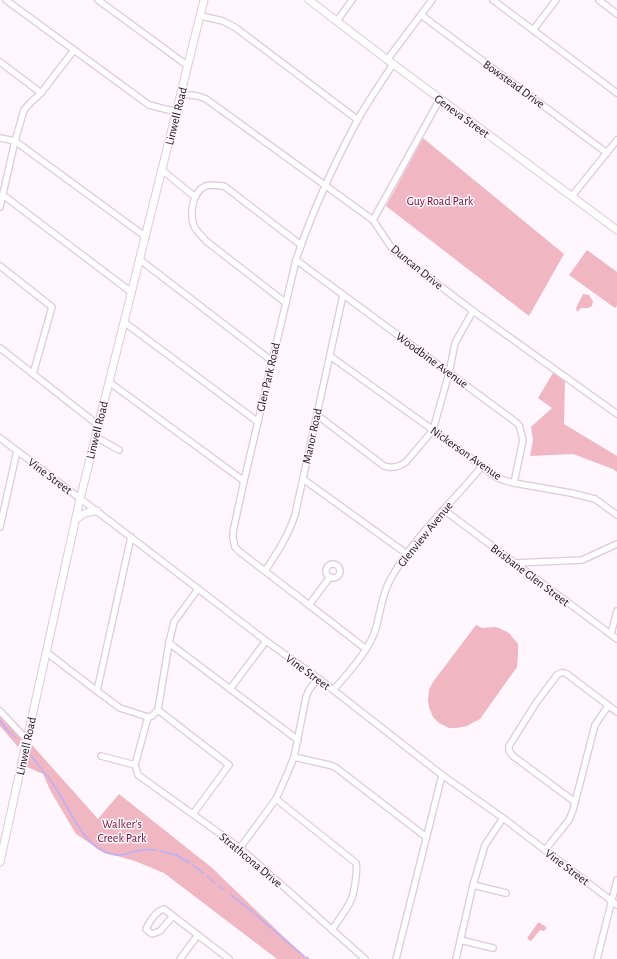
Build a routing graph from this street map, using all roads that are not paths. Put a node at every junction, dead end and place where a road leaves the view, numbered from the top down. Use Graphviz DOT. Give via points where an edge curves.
graph roads {
  1 [pos="6,0"];
  2 [pos="98,0"];
  3 [pos="204,0"];
  4 [pos="309,0"];
  5 [pos="352,0"];
  6 [pos="432,0"];
  7 [pos="493,0"];
  8 [pos="556,0"];
  9 [pos="599,0"];
  10 [pos="617,14"];
  11 [pos="421,15"];
  12 [pos="201,16"];
  13 [pos="337,21"];
  14 [pos="533,30"];
  15 [pos="74,50"];
  16 [pos="0,62"];
  17 [pos="390,62"];
  18 [pos="188,66"];
  19 [pos="617,93"];
  20 [pos="40,94"];
  21 [pos="181,94"];
  22 [pos="440,99"];
  23 [pos="177,112"];
  24 [pos="358,120"];
  25 [pos="0,138"];
  26 [pos="617,140"];
  27 [pos="15,141"];
  28 [pos="607,153"];
  29 [pos="162,170"];
  30 [pos="325,185"];
  31 [pos="3,195"];
  32 [pos="572,196"];
  33 [pos="195,197"];
  34 [pos="0,208"];
  35 [pos="373,220"];
  36 [pos="617,230"];
  37 [pos="146,237"];
  38 [pos="301,245"];
  39 [pos="140,259"];
  40 [pos="296,260"];
  41 [pos="0,266"];
  42 [pos="131,292"];
  43 [pos="343,295"];
  44 [pos="286,303"];
  45 [pos="473,311"];
  46 [pos="124,322"];
  47 [pos="0,348"];
  48 [pos="330,356"];
  49 [pos="272,361"];
  50 [pos="449,373"];
  51 [pos="33,374"];
  52 [pos="109,382"];
  53 [pos="617,414"];
  54 [pos="317,415"];
  55 [pos="258,422"];
  56 [pos="98,425"];
  57 [pos="433,430"];
  58 [pos="96,437"];
  59 [pos="0,438"];
  60 [pos="119,450"];
  61 [pos="17,451"];
  62 [pos="482,466"];
  63 [pos="303,479"];
  64 [pos="244,481"];
  65 [pos="514,483"];
  66 [pos="80,498"];
  67 [pos="444,510"];
  68 [pos="97,511"];
  69 [pos="617,515"];
  70 [pos="76,519"];
  71 [pos="0,527"];
  72 [pos="131,537"];
  73 [pos="617,544"];
  74 [pos="407,554"];
  75 [pos="514,563"];
  76 [pos="265,571"];
  77 [pos="330,577"];
  78 [pos="198,589"];
  79 [pos="310,605"];
  80 [pos="617,612"];
  81 [pos="611,634"];
  82 [pos="617,639"];
  83 [pos="266,641"];
  84 [pos="169,643"];
  85 [pos="366,649"];
  86 [pos="46,652"];
  87 [pos="318,678"];
  88 [pos="230,689"];
  89 [pos="333,690"];
  90 [pos="97,691"];
  91 [pos="608,706"];
  92 [pos="0,710"];
  93 [pos="158,710"];
  94 [pos="617,712"];
  95 [pos="148,717"];
  96 [pos="27,740"];
  97 [pos="298,740"];
  98 [pos="101,756"];
  99 [pos="294,757"];
  100 [pos="136,765"];
  101 [pos="442,775"];
  102 [pos="276,799"];
  103 [pos="575,802"];
  104 [pos="193,814"];
  105 [pos="503,818"];
  106 [pos="426,837"];
  107 [pos="240,848"];
  108 [pos="546,850"];
  109 [pos="0,862"];
  110 [pos="617,880"];
  111 [pos="473,885"];
  112 [pos="506,893"];
  113 [pos="612,901"];
  114 [pos="617,905"];
  115 [pos="173,916"];
  116 [pos="332,930"];
  117 [pos="198,935"];
  118 [pos="460,940"];
  119 [pos="493,948"];
  120 [pos="180,959"];
  121 [pos="229,959"];
  122 [pos="365,959"];
  123 [pos="396,959"];
  124 [pos="456,959"];
  125 [pos="597,959"];
  1 -- 15 [label="street"];
  2 -- 18 [label="street"];
  3 -- 12 [label="main road, Linwell Road"];
  4 -- 13 [label="main road, Geneva Street"];
  5 -- 13 [label="street"];
  6 -- 11 [label="street, Glen Park Road"];
  7 -- 14 [label="street"];
  8 -- 14 [label="street"];
  9 -- 10 [label="street"];
  11 -- 17 [label="street, Glen Park Road"];
  11 -- 28 [label="street, Bowstead Drive"];
  12 -- 18 [label="main road, Linwell Road"];
  12 -- 24 [label="street" via="223,21 236,28"];
  13 -- 17 [label="main road, Geneva Street"];
  14 -- 19 [label="street"];
  15 -- 20 [label="street"];
  15 -- 23 [label="street" via="149,105"];
  16 -- 20 [label="street"];
  17 -- 22 [label="main road, Geneva Street"];
  17 -- 24 [label="street, Glen Park Road"];
  18 -- 21 [label="main road, Linwell Road"];
  20 -- 27 [label="street" via="24,110"];
  21 -- 23 [label="main road, Linwell Road"];
  21 -- 30 [label="street, Duncan Drive" via="206,99"];
  22 -- 32 [label="main road, Geneva Street"];
  22 -- 35 [label="street"];
  23 -- 29 [label="main road, Linwell Road"];
  24 -- 30 [label="street, Glen Park Road"];
  25 -- 27 [label="street"];
  26 -- 28 [label="street"];
  27 -- 31 [label="street"];
  27 -- 37 [label="street"];
  28 -- 32 [label="street"];
  29 -- 33 [label="street"];
  29 -- 37 [label="main road, Linwell Road"];
  30 -- 35 [label="street, Duncan Drive"];
  30 -- 38 [label="street, Glen Park Road"];
  31 -- 34 [label="street"];
  31 -- 42 [label="street"];
  32 -- 36 [label="main road, Geneva Street"];
  33 -- 38 [label="street" via="200,189 210,185 224,186"];
  33 -- 44 [label="street" via="192,221 199,234"];
  35 -- 45 [label="street, Duncan Drive" via="393,250"];
  37 -- 39 [label="main road, Linwell Road"];
  38 -- 40 [label="street, Glen Park Road"];
  39 -- 42 [label="main road, Linwell Road"];
  39 -- 49 [label="street"];
  40 -- 43 [label="street, Woodbine Avenue"];
  40 -- 44 [label="street, Glen Park Road"];
  41 -- 51 [label="street" via="52,307"];
  42 -- 46 [label="main road, Linwell Road"];
  43 -- 48 [label="street, Manor Road"];
  43 -- 50 [label="street, Woodbine Avenue"];
  44 -- 49 [label="street, Glen Park Road"];
  45 -- 50 [label="street" via="455,343"];
  45 -- 53 [label="street, Duncan Drive"];
  46 -- 52 [label="main road, Linwell Road"];
  46 -- 55 [label="street"];
  47 -- 51 [label="street"];
  48 -- 54 [label="street, Manor Road"];
  48 -- 57 [label="street, Nickerson Avenue"];
  49 -- 55 [label="street, Glen Park Road"];
  50 -- 57 [label="street"];
  50 -- 65 [label="street, Woodbine Avenue" via="518,425 523,440"];
  51 -- 56 [label="street"];
  52 -- 56 [label="main road, Linwell Road"];
  52 -- 64 [label="street"];
  54 -- 57 [label="street" via="390,468 406,462"];
  54 -- 63 [label="street, Manor Road"];
  55 -- 64 [label="street, Glen Park Road"];
  56 -- 58 [label="main road, Linwell Road"];
  57 -- 62 [label="street, Nickerson Avenue"];
  58 -- 60 [label="street"];
  58 -- 66 [label="main road, Linwell Road"];
  59 -- 61 [label="street, Vine Street"];
  61 -- 66 [label="street, Vine Street"];
  61 -- 71 [label="street"];
  62 -- 65 [label="street, Nickerson Avenue" via="496,477"];
  62 -- 67 [label="street, Glenview Avenue"];
  63 -- 74 [label="street"];
  63 -- 76 [label="street, Manor Road" via="291,525 279,551"];
  64 -- 76 [label="street, Glen Park Road" via="233,538 235,547"];
  65 -- 69 [label="street, Nickerson Avenue" via="595,499"];
  66 -- 68 [label="street, Vine Street"];
  66 -- 70 [label="main road, Linwell Road"];
  67 -- 74 [label="street, Glenview Avenue"];
  67 -- 75 [label="street, Brisbane Glen Street"];
  68 -- 70 [label="main road" via="88,511"];
  68 -- 72 [label="street, Vine Street"];
  70 -- 86 [label="main road, Linwell Road"];
  72 -- 78 [label="street, Vine Street"];
  72 -- 90 [label="street"];
  73 -- 75 [label="street" via="582,560"];
  74 -- 85 [label="street, Glenview Avenue" via="389,582 376,630"];
  75 -- 81 [label="street, Brisbane Glen Street"];
  76 -- 79 [label="street, Glen Park Road"];
  77 -- 79 [label="street"];
  78 -- 83 [label="street, Vine Street"];
  78 -- 84 [label="street" via="174,622"];
  79 -- 85 [label="street, Glen Park Road"];
  80 -- 81 [label="street"];
  81 -- 82 [label="street, Brisbane Glen Street"];
  83 -- 87 [label="street, Vine Street"];
  83 -- 88 [label="street"];
  84 -- 88 [label="street"];
  84 -- 93 [label="street"];
  85 -- 89 [label="street, Glenview Avenue"];
  86 -- 90 [label="street"];
  86 -- 96 [label="main road, Linwell Road"];
  87 -- 89 [label="street, Vine Street"];
  87 -- 97 [label="street" via="306,697"];
  88 -- 97 [label="street"];
  89 -- 101 [label="street, Vine Street"];
  90 -- 95 [label="street" via="120,708"];
  91 -- 94 [label="street"];
  91 -- 103 [label="street" via="595,725"];
  91 -- 103 [label="street" via="567,674 560,673 509,746 513,756"];
  92 -- 96 [label="street"];
  93 -- 95 [label="street"];
  93 -- 104 [label="street" via="229,765"];
  95 -- 100 [label="street"];
  96 -- 109 [label="main road, Linwell Road"];
  97 -- 99 [label="street"];
  98 -- 100 [label="street"];
  99 -- 102 [label="street"];
  99 -- 106 [label="street" via="335,767"];
  100 -- 104 [label="street, Strathcona Drive" via="138,775"];
  101 -- 105 [label="street, Vine Street"];
  101 -- 106 [label="street"];
  102 -- 107 [label="street"];
  102 -- 116 [label="street" via="356,863 352,899"];
  103 -- 108 [label="street" via="569,820"];
  104 -- 107 [label="street, Strathcona Drive"];
  105 -- 108 [label="street, Vine Street"];
  105 -- 111 [label="street" via="485,845"];
  106 -- 123 [label="street"];
  107 -- 116 [label="street, Strathcona Drive"];
  108 -- 113 [label="street, Vine Street"];
  110 -- 113 [label="street"];
  111 -- 112 [label="street"];
  111 -- 118 [label="street"];
  113 -- 114 [label="street, Vine Street"];
  113 -- 125 [label="street"];
  115 -- 115 [label="street" via="157,933 152,934 146,929 160,910 164,909"];
  115 -- 117 [label="street"];
  116 -- 122 [label="street, Strathcona Drive"];
  117 -- 120 [label="street"];
  117 -- 121 [label="street"];
  118 -- 119 [label="street"];
  118 -- 124 [label="street"];
}
